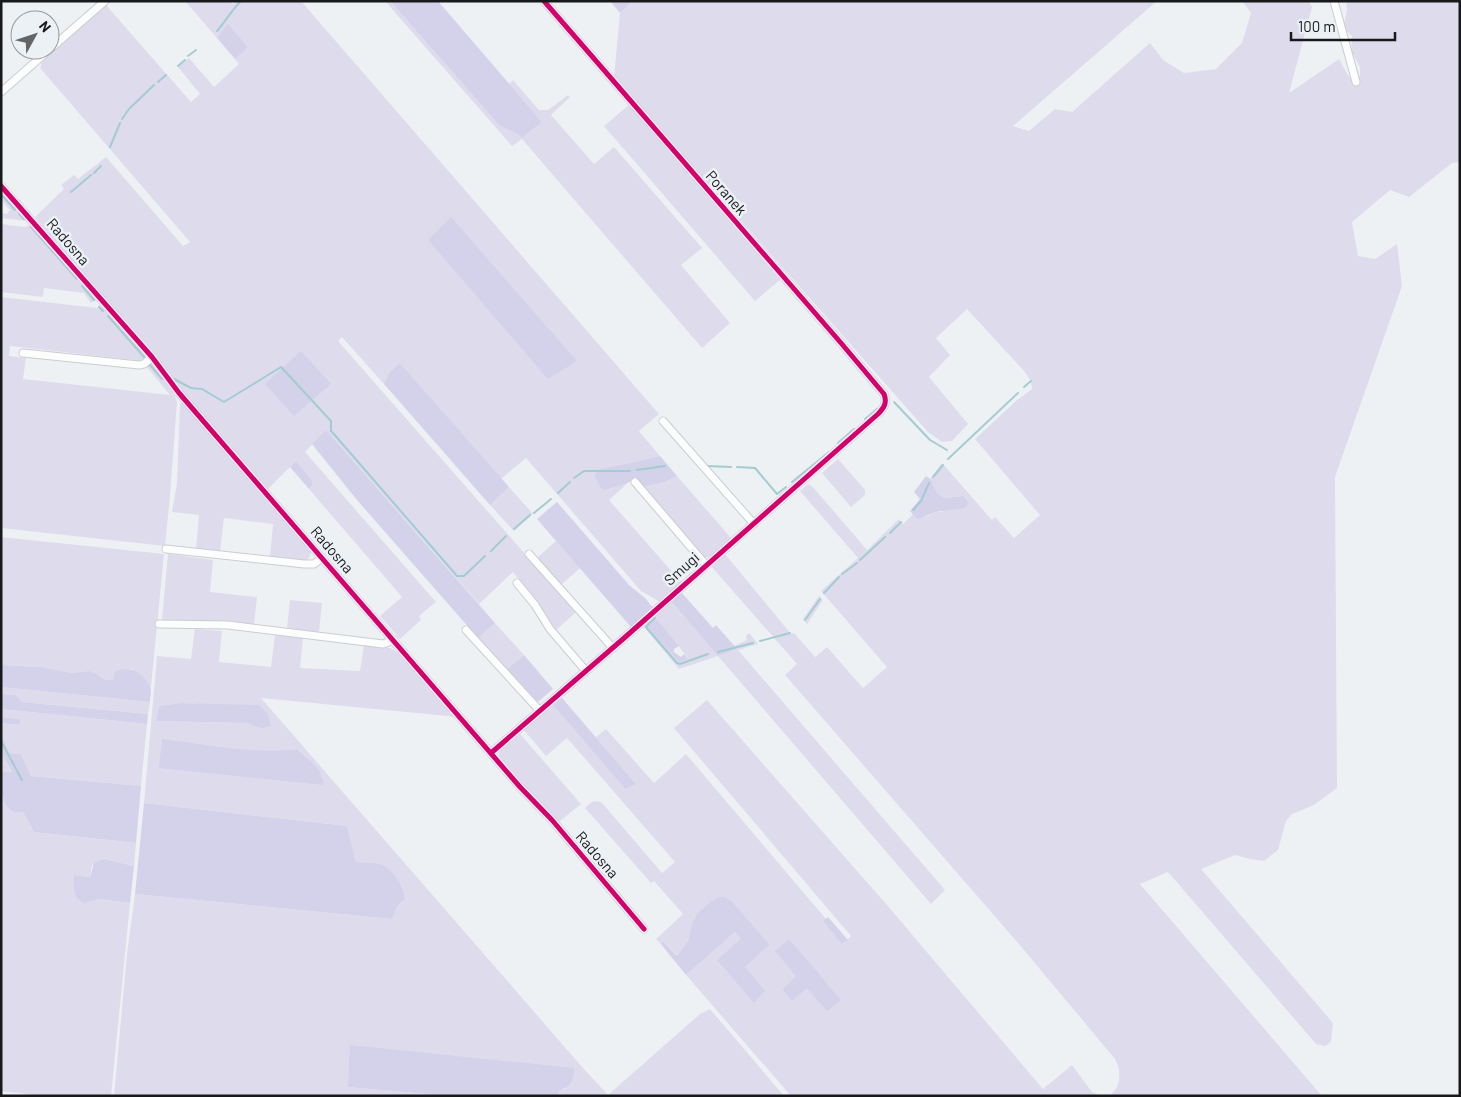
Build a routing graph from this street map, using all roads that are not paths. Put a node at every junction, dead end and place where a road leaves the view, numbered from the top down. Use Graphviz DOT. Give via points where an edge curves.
graph roads {
  1 [pos="105,1"];
  2 [pos="544,1"];
  3 [pos="1334,1"];
  4 [pos="60,41"];
  5 [pos="38,60"];
  6 [pos="1356,82"];
  7 [pos="1,92"];
  8 [pos="1,186"];
  9 [pos="22,353"];
  10 [pos="152,357"];
  11 [pos="886,402"];
  12 [pos="663,421"];
  13 [pos="635,482"];
  14 [pos="754,524"];
  15 [pos="166,549"];
  16 [pos="529,554"];
  17 [pos="322,558"];
  18 [pos="706,565"];
  19 [pos="517,583"];
  20 [pos="159,624"];
  21 [pos="466,630"];
  22 [pos="394,640"];
  23 [pos="613,648"];
  24 [pos="586,671"];
  25 [pos="540,711"];
  26 [pos="491,753"];
  27 [pos="644,929"];
  1 -- 4 [label="street"];
  2 -- 11 [label="street, Poranek" via="841,343 884,394"];
  3 -- 6 [label="street"];
  5 -- 7 [label="street"];
  8 -- 10 [label="street, Radosna"];
  9 -- 10 [label="street" via="139,365"];
  10 -- 17 [label="street, Radosna"];
  11 -- 14 [label="street, Smugi" via="878,414"];
  12 -- 14 [label="street"];
  13 -- 18 [label="street"];
  14 -- 18 [label="street, Smugi"];
  15 -- 17 [label="street, Radosna" via="304,564 314,564"];
  16 -- 23 [label="street"];
  17 -- 22 [label="street, Radosna"];
  18 -- 23 [label="street, Smugi"];
  19 -- 24 [label="street"];
  20 -- 22 [label="street" via="228,626 383,644"];
  21 -- 25 [label="street"];
  22 -- 26 [label="street, Radosna"];
  23 -- 24 [label="street, Smugi"];
  24 -- 25 [label="street, Smugi"];
  25 -- 26 [label="street, Smugi"];
  26 -- 27 [label="street, Radosna"];
}
